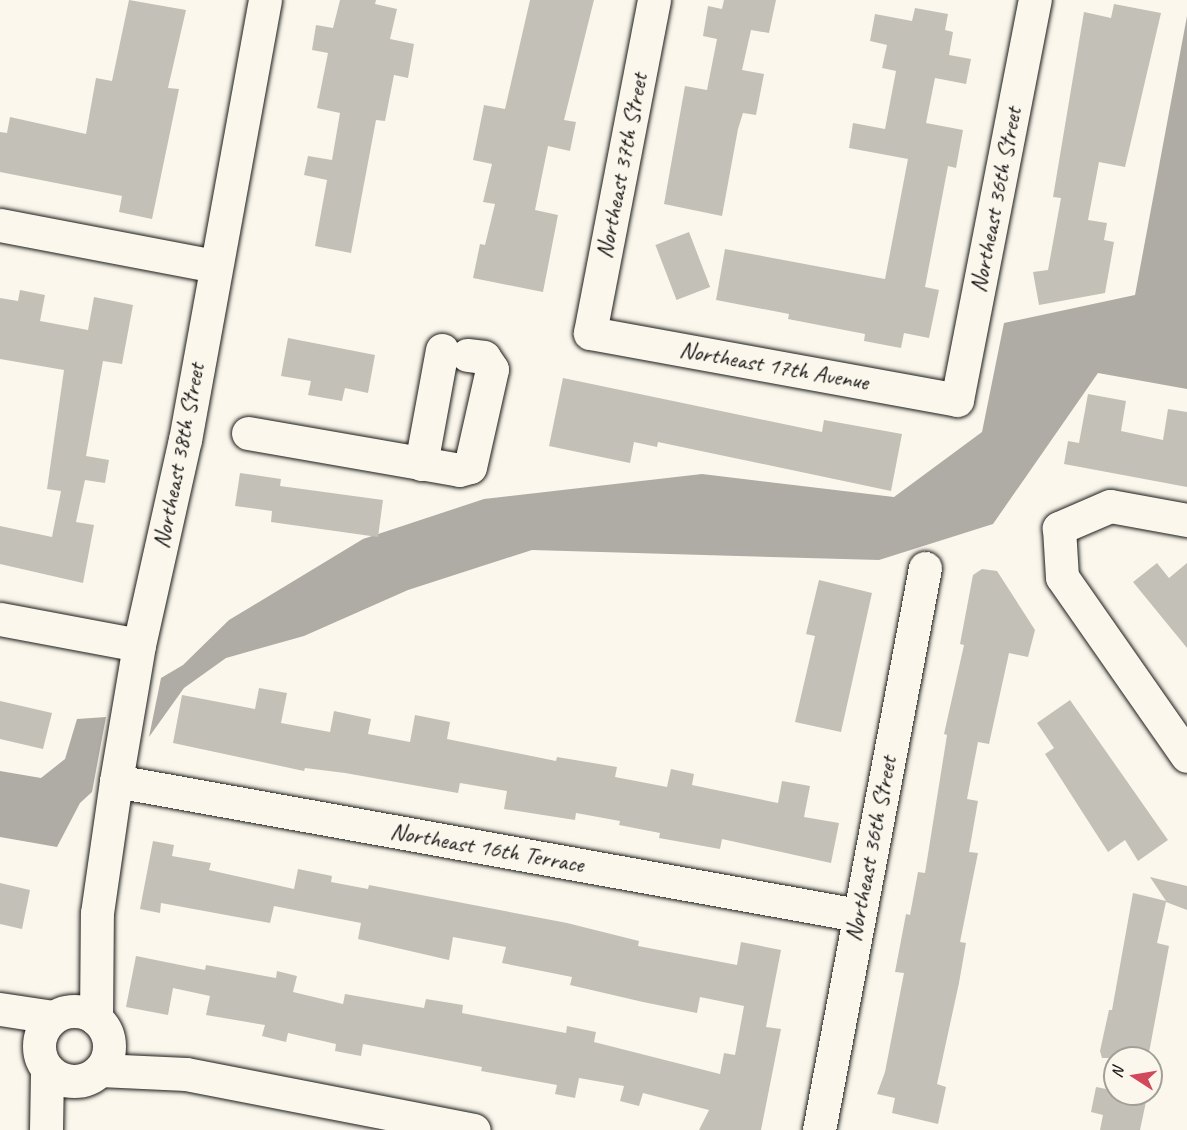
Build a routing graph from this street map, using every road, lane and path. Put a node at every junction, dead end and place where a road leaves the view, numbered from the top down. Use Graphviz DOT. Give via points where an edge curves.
graph roads {
  1 [pos="265,0"];
  2 [pos="654,0"];
  3 [pos="1035,0"];
  4 [pos="0,225"];
  5 [pos="215,267"];
  6 [pos="590,333"];
  7 [pos="957,400"];
  8 [pos="248,433"];
  9 [pos="421,464"];
  10 [pos="1187,520"];
  11 [pos="925,568"];
  12 [pos="0,619"];
  13 [pos="139,645"];
  14 [pos="1187,756"];
  15 [pos="116,781"];
  16 [pos="97,913"];
  17 [pos="858,915"];
  18 [pos="0,1009"];
  19 [pos="59,1015"];
  20 [pos="0,1024"];
  21 [pos="102,1028"];
  22 [pos="43,1059"];
  23 [pos="186,1074"];
  24 [pos="90,1076"];
  25 [pos="434,1126"];
  26 [pos="46,1130"];
  27 [pos="63,1130"];
  28 [pos="474,1130"];
  29 [pos="819,1130"];
  1 -- 5 [label="street, Northeast 38th Street"];
  2 -- 6 [label="street, Northeast 37th Street"];
  3 -- 7 [label="street, Northeast 36th Street"];
  4 -- 5 [label="street"];
  5 -- 13 [label="street, Northeast 38th Street" via="184,440"];
  6 -- 7 [label="street, Northeast 17th Avenue"];
  8 -- 9 [label="street"];
  9 -- 9 [label="street" via="455,352 484,357 492,369 470,467 459,470"];
  10 -- 14 [label="street" via="1110,506 1059,528 1062,577"];
  11 -- 17 [label="street, Northeast 36th Street"];
  12 -- 13 [label="street"];
  13 -- 15 [label="street, Northeast 38th Street"];
  15 -- 16 [label="street, Northeast 38th Street"];
  15 -- 17 [label="street, Northeast 16th Terrace"];
  16 -- 19 [label="street, Northeast 38th Street"];
  16 -- 21 [label="street, Northeast 38th Street"];
  17 -- 29 [label="street, Northeast 36th Street"];
  18 -- 19 [label="street"];
  19 -- 21 [label="street" via="75,1011"];
  19 -- 22 [label="street" via="45,1025"];
  20 -- 22 [label="street"];
  21 -- 23 [label="street"];
  21 -- 24 [label="street" via="106,1060"];
  22 -- 24 [label="street" via="56,1077"];
  22 -- 26 [label="street"];
  23 -- 24 [label="street"];
  23 -- 25 [label="street"];
  24 -- 27 [label="street"];
  25 -- 28 [label="street"];
}
